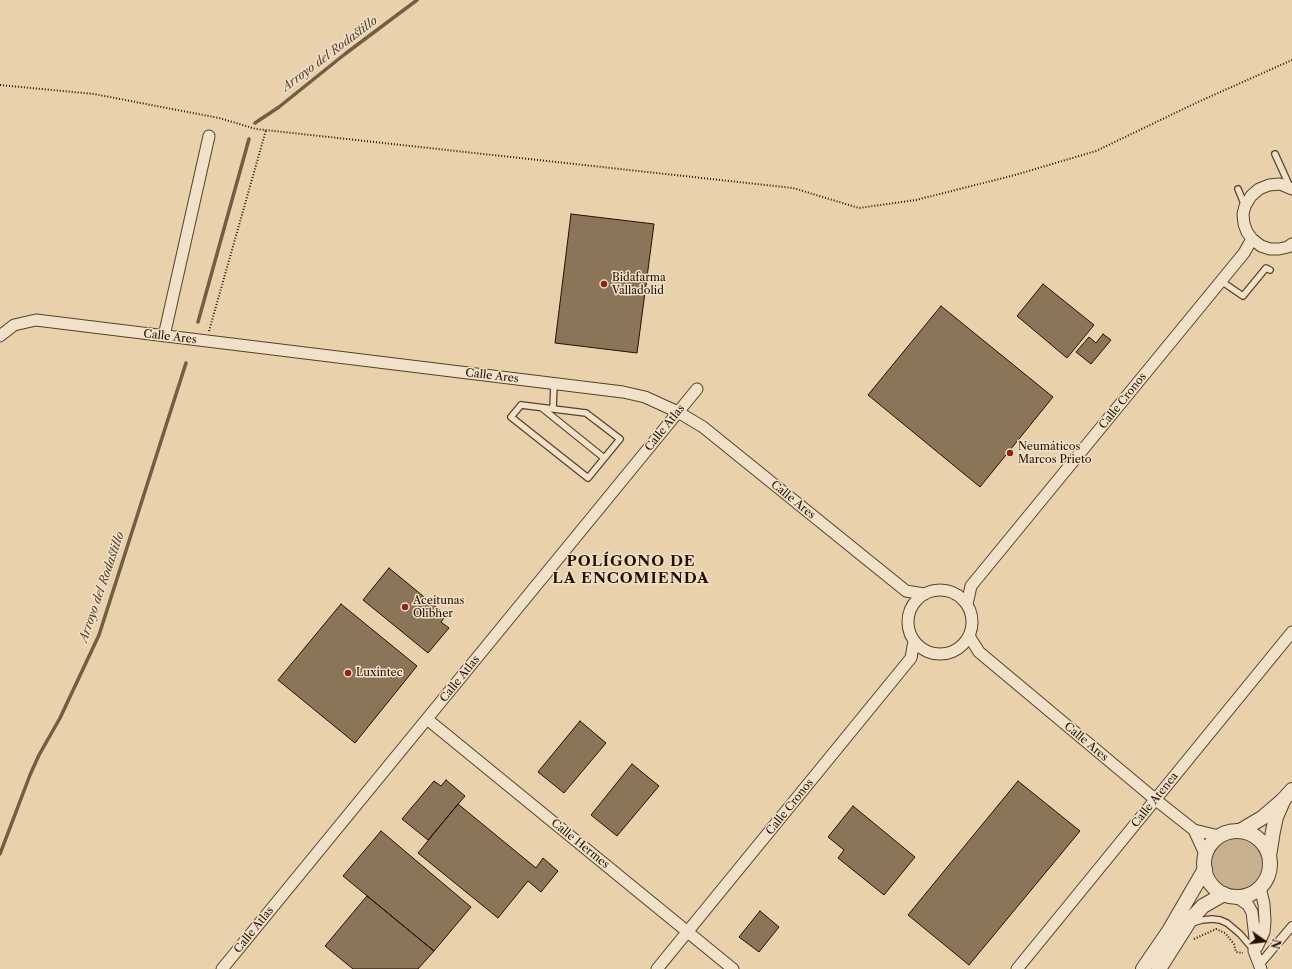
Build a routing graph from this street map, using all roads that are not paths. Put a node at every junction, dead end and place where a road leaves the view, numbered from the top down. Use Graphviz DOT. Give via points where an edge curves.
graph roads {
  1 [pos="209,136"];
  2 [pos="1275,154"];
  3 [pos="1291,188"];
  4 [pos="1238,190"];
  5 [pos="1245,206"];
  6 [pos="1257,243"];
  7 [pos="1292,244"];
  8 [pos="1270,270"];
  9 [pos="1221,281"];
  10 [pos="0,336"];
  11 [pos="164,336"];
  12 [pos="554,384"];
  13 [pos="697,389"];
  14 [pos="542,407"];
  15 [pos="553,409"];
  16 [pos="678,412"];
  17 [pos="604,458"];
  18 [pos="971,586"];
  19 [pos="906,591"];
  20 [pos="953,592"];
  21 [pos="924,594"];
  22 [pos="967,604"];
  23 [pos="912,607"];
  24 [pos="1292,632"];
  25 [pos="969,636"];
  26 [pos="914,641"];
  27 [pos="958,649"];
  28 [pos="927,652"];
  29 [pos="979,652"];
  30 [pos="911,658"];
  31 [pos="427,719"];
  32 [pos="1288,795"];
  33 [pos="1156,800"];
  34 [pos="1194,830"];
  35 [pos="1240,831"];
  36 [pos="1219,836"];
  37 [pos="1205,854"];
  38 [pos="1269,856"];
  39 [pos="1205,869"];
  40 [pos="1260,887"];
  41 [pos="1231,895"];
  42 [pos="1186,925"];
  43 [pos="1292,926"];
  44 [pos="687,932"];
  45 [pos="1255,951"];
  46 [pos="1260,967"];
  47 [pos="222,969"];
  48 [pos="657,969"];
  49 [pos="733,969"];
  50 [pos="1017,969"];
  51 [pos="1142,969"];
  52 [pos="1159,969"];
  1 -- 11 [label="street"];
  2 -- 3 [label="lane"];
  3 -- 5 [label="street" via="1280,184 1269,185 1259,189"];
  4 -- 5 [label="lane"];
  5 -- 6 [label="street" via="1244,224 1247,232"];
  6 -- 7 [label="street" via="1270,249"];
  6 -- 9 [label="street, Calle Cronos" via="1244,253"];
  8 -- 9 [label="lane" via="1266,268 1243,296"];
  9 -- 18 [label="street, Calle Cronos"];
  10 -- 11 [label="street, Calle Ares" via="14,324 36,320"];
  11 -- 12 [label="street, Calle Ares"];
  12 -- 15 [label="lane"];
  12 -- 16 [label="street, Calle Ares" via="623,392 645,397"];
  13 -- 16 [label="street, Calle Atlas"];
  14 -- 15 [label="lane"];
  14 -- 17 [label="lane"];
  14 -- 17 [label="lane" via="521,405 511,417 588,478"];
  15 -- 17 [label="lane" via="586,413 620,439"];
  16 -- 19 [label="street, Calle Ares" via="703,427"];
  16 -- 31 [label="street, Calle Atlas"];
  18 -- 20 [label="street"];
  18 -- 22 [label="street, Calle Cronos"];
  19 -- 21 [label="street, Calle Ares"];
  19 -- 23 [label="street"];
  20 -- 21 [label="street" via="943,589"];
  20 -- 22 [label="street"];
  21 -- 23 [label="street"];
  22 -- 25 [label="street" via="973,620"];
  23 -- 26 [label="street" via="908,628"];
  24 -- 33 [label="street, Calle Atenea"];
  25 -- 27 [label="street"];
  25 -- 29 [label="street, Calle Ares"];
  26 -- 28 [label="street"];
  26 -- 30 [label="street, Calle Cronos"];
  27 -- 28 [label="street" via="943,654"];
  27 -- 29 [label="street"];
  28 -- 30 [label="street"];
  29 -- 33 [label="street, Calle Ares"];
  30 -- 44 [label="street, Calle Cronos"];
  31 -- 44 [label="street, Calle Hermes"];
  31 -- 47 [label="street, Calle Atlas"];
  32 -- 35 [label="street" via="1262,818"];
  32 -- 38 [label="street" via="1276,817"];
  33 -- 34 [label="street, Calle Ares"];
  33 -- 50 [label="street, Calle Atenea"];
  34 -- 36 [label="street, Calle Ares"];
  34 -- 37 [label="street, Calle Ares"];
  35 -- 36 [label="street"];
  35 -- 38 [label="street" via="1250,833 1259,839"];
  36 -- 37 [label="street"];
  37 -- 39 [label="street"];
  38 -- 40 [label="street" via="1269,873"];
  39 -- 41 [label="street" via="1207,877 1217,890"];
  39 -- 51 [label="street" via="1169,931"];
  40 -- 41 [label="street" via="1250,894"];
  40 -- 45 [label="street" via="1264,904 1264,932"];
  41 -- 42 [label="street" via="1203,906"];
  41 -- 45 [label="street" via="1244,900 1252,912"];
  42 -- 45 [label="lane" via="1202,920 1220,920 1230,925"];
  42 -- 52 [label="street"];
  43 -- 46 [label="street"];
  44 -- 48 [label="street, Calle Cronos"];
  44 -- 49 [label="street, Calle Hermes"];
  45 -- 46 [label="street"];
}
